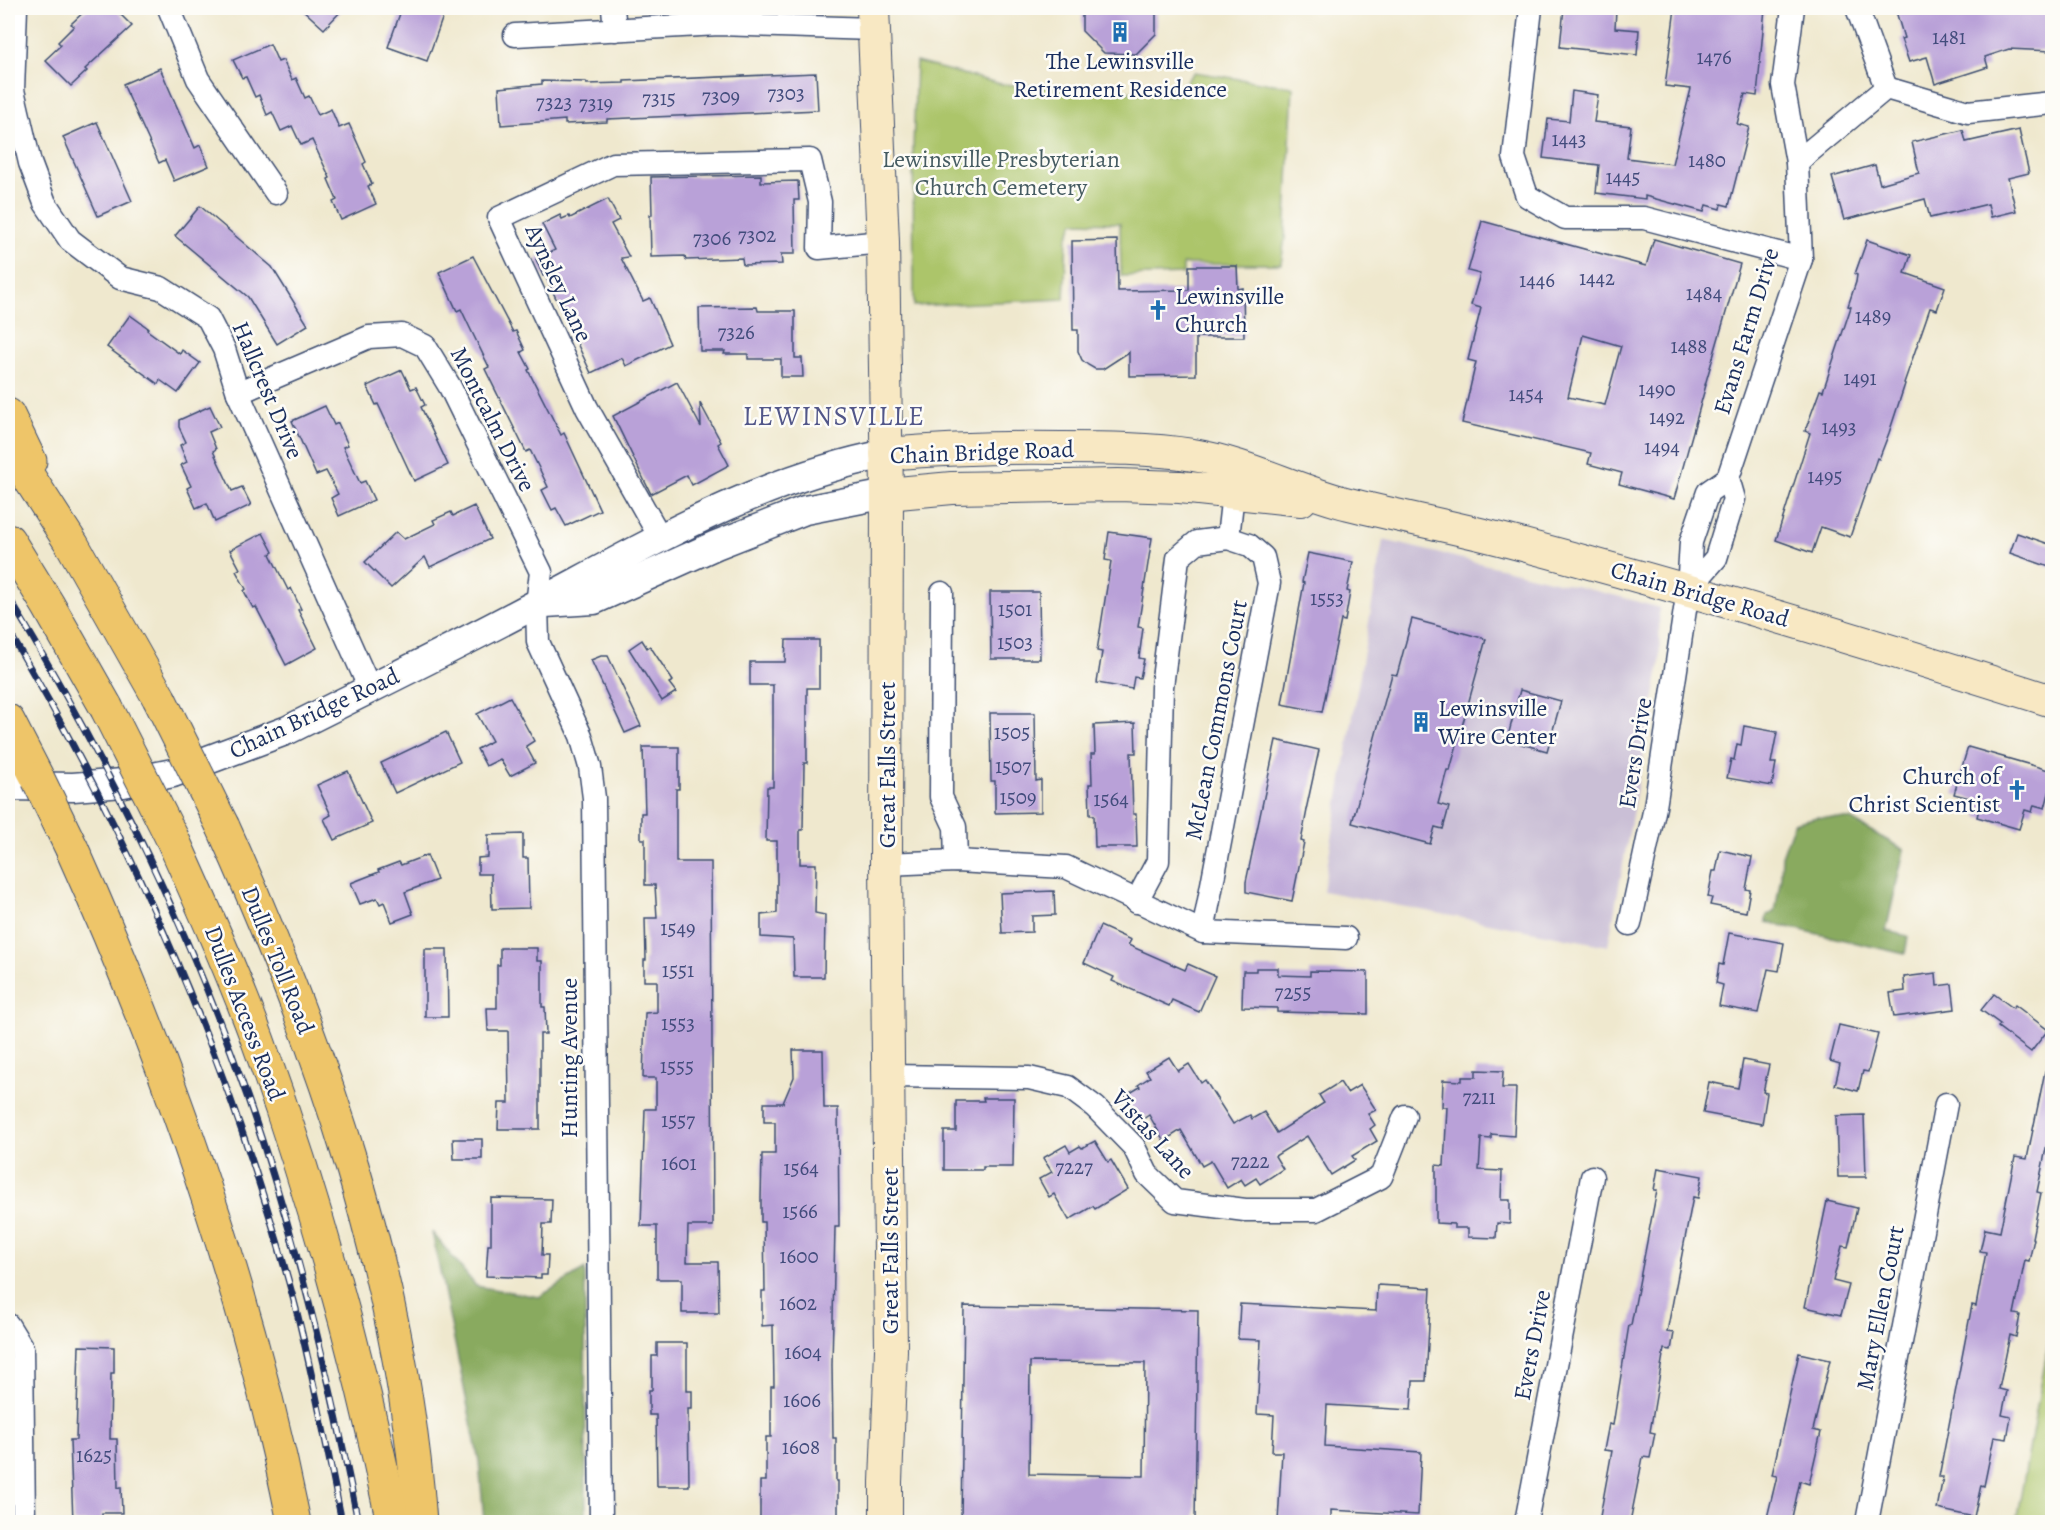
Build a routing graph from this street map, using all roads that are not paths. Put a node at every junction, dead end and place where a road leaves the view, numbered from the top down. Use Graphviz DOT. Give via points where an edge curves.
graph roads {
  1 [pos="16,8"];
  2 [pos="169,8"];
  3 [pos="1531,8"];
  4 [pos="1793,8"];
  5 [pos="1857,8"];
  6 [pos="719,16"];
  7 [pos="873,18"];
  8 [pos="614,19"];
  9 [pos="515,35"];
  10 [pos="1886,88"];
  11 [pos="2052,103"];
  12 [pos="1797,162"];
  13 [pos="276,193"];
  14 [pos="883,242"];
  15 [pos="1801,259"];
  16 [pos="238,393"];
  17 [pos="8,415"];
  18 [pos="8,445"];
  19 [pos="886,454"];
  20 [pos="1233,493"];
  21 [pos="887,494"];
  22 [pos="1344,503"];
  23 [pos="660,537"];
  24 [pos="1228,538"];
  25 [pos="8,540"];
  26 [pos="73,546"];
  27 [pos="1688,590"];
  28 [pos="942,593"];
  29 [pos="537,604"];
  30 [pos="370,689"];
  31 [pos="2052,701"];
  32 [pos="8,721"];
  33 [pos="8,730"];
  34 [pos="23,782"];
  35 [pos="957,861"];
  36 [pos="886,864"];
  37 [pos="1136,902"];
  38 [pos="1630,924"];
  39 [pos="1203,932"];
  40 [pos="1346,938"];
  41 [pos="889,1076"];
  42 [pos="1946,1104"];
  43 [pos="1405,1116"];
  44 [pos="1592,1177"];
  45 [pos="8,1325"];
  46 [pos="24,1522"];
  47 [pos="294,1522"];
  48 [pos="393,1522"];
  49 [pos="420,1522"];
  50 [pos="601,1522"];
  51 [pos="886,1522"];
  52 [pos="1527,1522"];
  53 [pos="1867,1522"];
  1 -- 16 [label="street, Hallcrest Drive" via="13,90 30,163 45,203 70,240 120,278 161,288 208,318 224,349"];
  2 -- 13 [label="street" via="198,79"];
  3 -- 15 [label="street" via="1514,157 1527,196 1565,218 1644,218"];
  4 -- 12 [label="street, Evans Farm Drive" via="1783,85"];
  5 -- 10 [label="street"];
  6 -- 7 [label="street"];
  6 -- 8 [label="street"];
  7 -- 14 [label="main road, Great Falls Street"];
  8 -- 9 [label="street"];
  10 -- 11 [label="street" via="1968,112"];
  10 -- 12 [label="street"];
  12 -- 15 [label="street, Evans Farm Drive"];
  14 -- 19 [label="main road, Great Falls Street"];
  14 -- 23 [label="street, Aynsley Lane" via="819,248 820,202 810,160 613,164 499,218 587,408"];
  15 -- 27 [label="street, Evans Farm Drive" via="1728,478 1734,499 1716,558"];
  16 -- 29 [label="street, Montcalm Drive" via="369,337 402,335 425,346 450,387 541,572"];
  16 -- 30 [label="street, Hallcrest Drive"];
  17 -- 26 [label="highway"];
  18 -- 26 [label="highway, Dulles Toll Road"];
  19 -- 21 [label="main road, Great Falls Street"];
  19 -- 22 [label="main road, Chain Bridge Road" via="999,447 1132,449 1192,455 1238,465"];
  19 -- 23 [label="street, Chain Bridge Road" via="846,462 777,485"];
  20 -- 21 [label="main road, Chain Bridge Road" via="1118,485 952,488"];
  20 -- 22 [label="main road, Chain Bridge Road"];
  20 -- 24 [label="street"];
  21 -- 29 [label="street, Chain Bridge Road" via="805,510 594,600"];
  21 -- 36 [label="main road, Great Falls Street"];
  22 -- 27 [label="main road, Chain Bridge Road" via="1504,540"];
  23 -- 29 [label="street, Chain Bridge Road"];
  24 -- 37 [label="street, McLean Commons Court" via="1197,542 1178,558 1162,687 1158,861"];
  24 -- 39 [label="street, McLean Commons Court" via="1249,545 1263,558 1269,583"];
  25 -- 48 [label="highway, Dulles Access Road, bridge" via="106,707 216,935 290,1132 342,1306"];
  26 -- 49 [label="highway, Dulles Toll Road, bridge" via="159,698 223,827 304,1025 370,1229 395,1339 413,1448"];
  27 -- 31 [label="main road, Chain Bridge Road"];
  27 -- 38 [label="street, Evers Drive" via="1655,807"];
  28 -- 35 [label="street" via="941,797 955,827"];
  29 -- 30 [label="street, Chain Bridge Road"];
  29 -- 50 [label="street, Hunting Avenue" via="538,642 581,736 594,798"];
  30 -- 34 [label="street, Chain Bridge Road" via="288,730 173,773 73,787"];
  32 -- 34 [label="highway"];
  33 -- 34 [label="highway"];
  34 -- 47 [label="highway, bridge" via="72,849 143,1012 232,1271 265,1390"];
  35 -- 36 [label="street"];
  35 -- 37 [label="street" via="1066,867"];
  36 -- 41 [label="main road, Great Falls Street"];
  37 -- 39 [label="street"];
  39 -- 40 [label="street"];
  41 -- 43 [label="street, Vistas Lane" via="1029,1078 1068,1087 1095,1107 1134,1147 1147,1174 1175,1201 1245,1210 1316,1210 1381,1177"];
  41 -- 51 [label="main road, Great Falls Street" via="891,1350"];
  42 -- 53 [label="street, Mary Ellen Court"];
  44 -- 52 [label="street, Evers Drive"];
  45 -- 46 [label="street" via="22,1348"];
}
